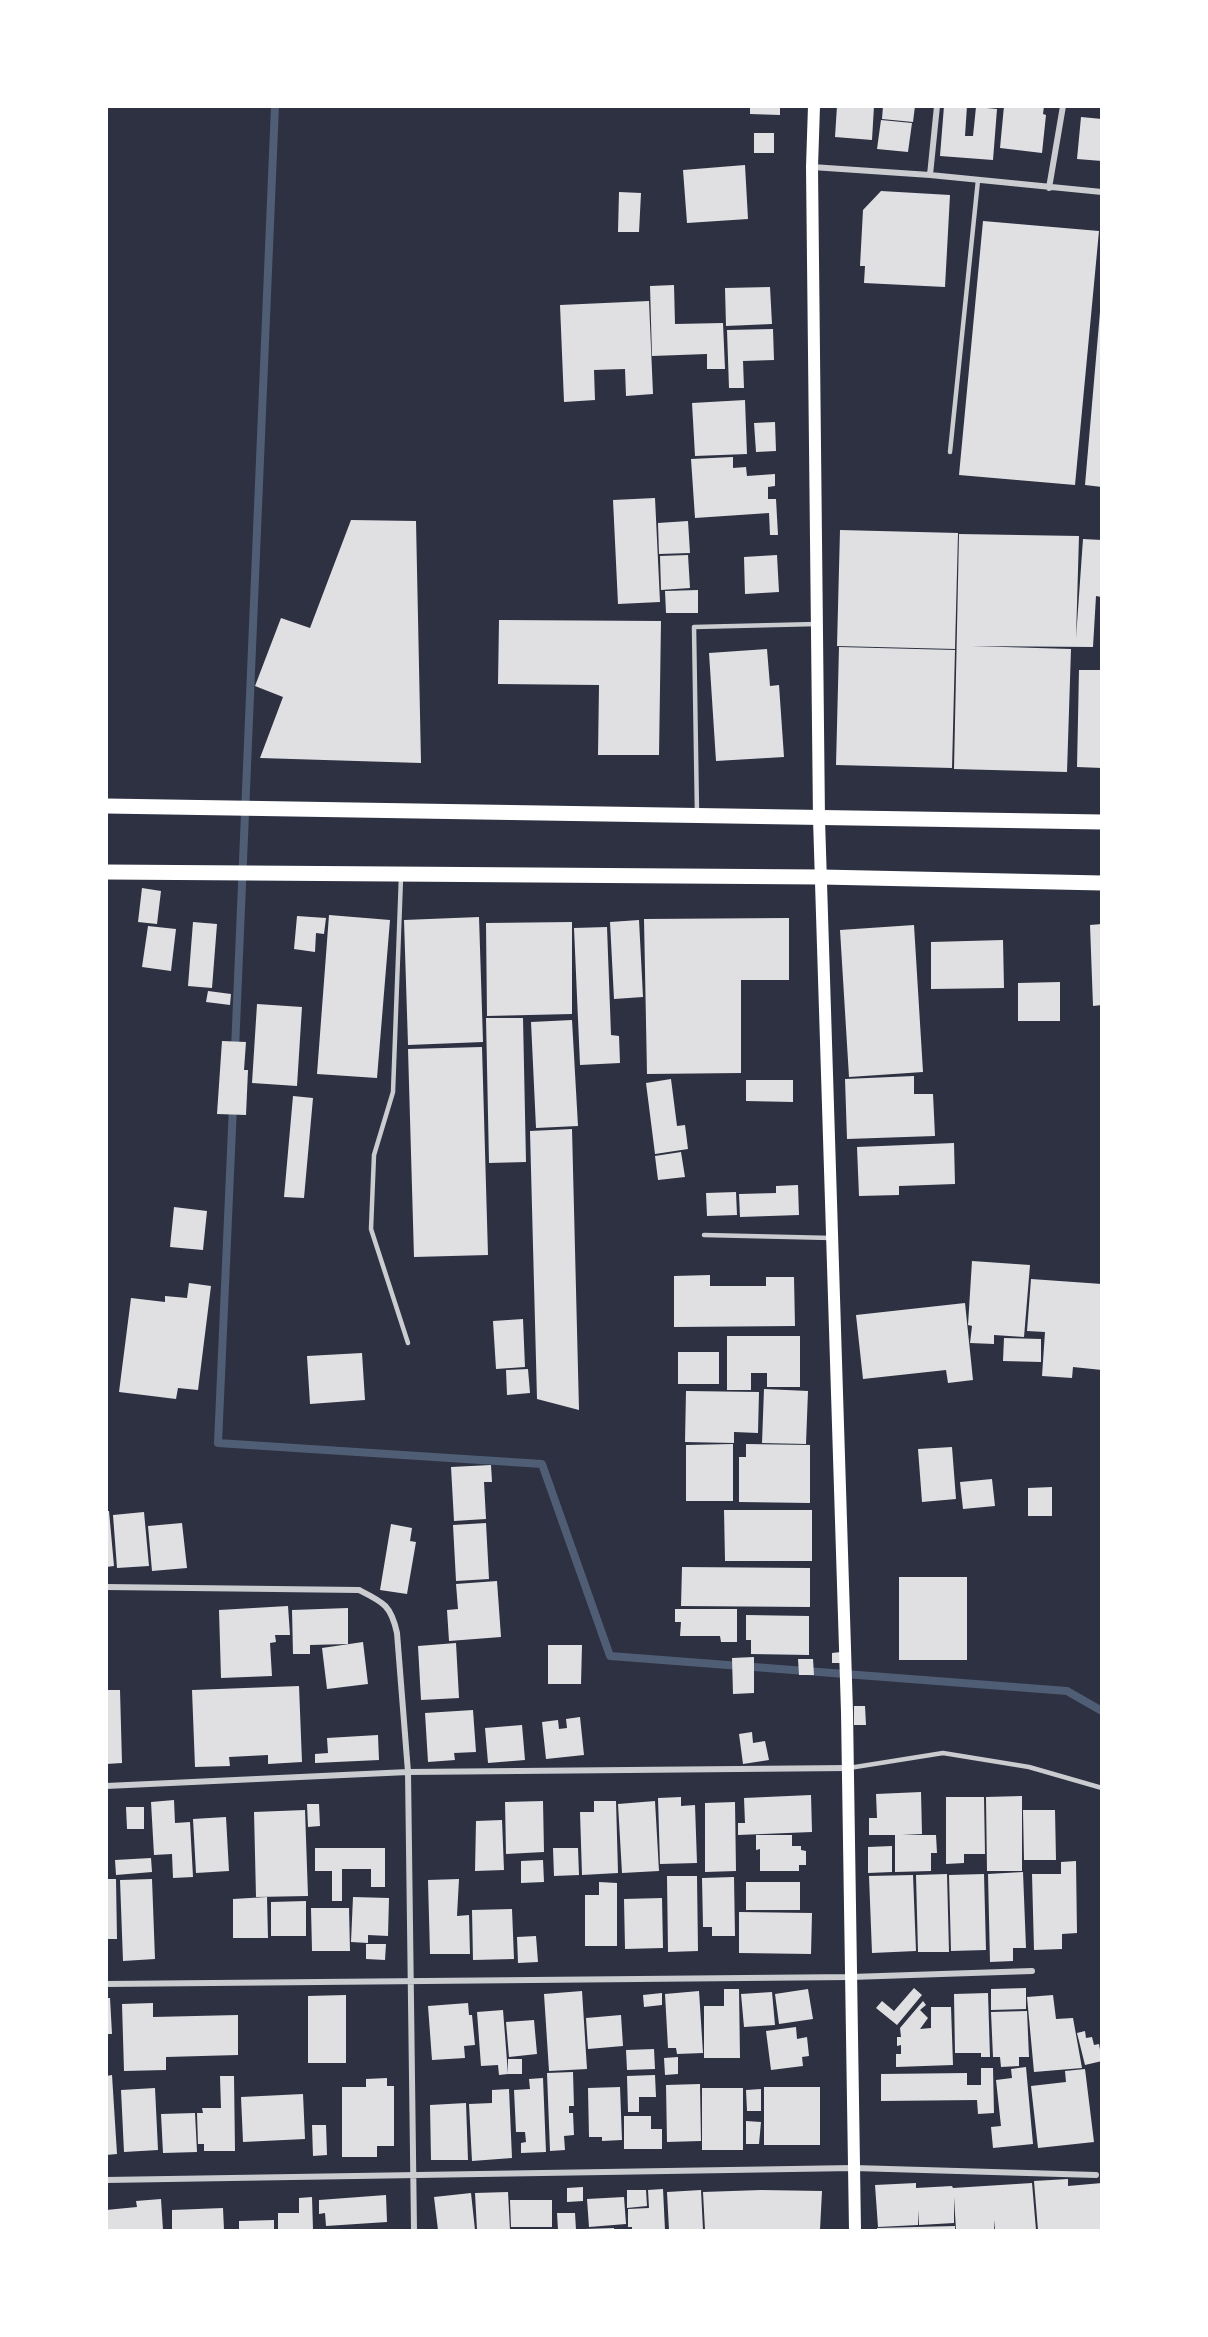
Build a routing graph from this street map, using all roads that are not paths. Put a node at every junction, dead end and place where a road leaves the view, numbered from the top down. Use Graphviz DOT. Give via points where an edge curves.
graph roads {
  1 [pos="814,106"];
  2 [pos="937,106"];
  3 [pos="1063,106"];
  4 [pos="812,167"];
  5 [pos="930,175"];
  6 [pos="978,180"];
  7 [pos="1049,188"];
  8 [pos="1101,192"];
  9 [pos="950,452"];
  10 [pos="817,624"];
  11 [pos="106,806"];
  12 [pos="698,817"];
  13 [pos="819,819"];
  14 [pos="1101,822"];
  15 [pos="106,872"];
  16 [pos="402,874"];
  17 [pos="821,877"];
  18 [pos="1101,883"];
  19 [pos="704,1234"];
  20 [pos="832,1238"];
  21 [pos="408,1343"];
  22 [pos="106,1587"];
  23 [pos="848,1768"];
  24 [pos="408,1772"];
  25 [pos="106,1786"];
  26 [pos="1101,1788"];
  27 [pos="1032,1971"];
  28 [pos="851,1977"];
  29 [pos="412,1980"];
  30 [pos="106,1984"];
  31 [pos="854,2168"];
  32 [pos="1096,2175"];
  33 [pos="412,2176"];
  34 [pos="106,2180"];
  35 [pos="414,2230"];
  36 [pos="855,2230"];
  1 -- 4 [label="main road"];
  2 -- 5 [label="street"];
  3 -- 7 [label="street"];
  4 -- 5 [label="street"];
  4 -- 10 [label="main road"];
  5 -- 6 [label="street"];
  6 -- 7 [label="street"];
  6 -- 9 [label="lane"];
  7 -- 8 [label="street"];
  10 -- 12 [label="lane" via="694,627"];
  10 -- 13 [label="main road"];
  11 -- 12 [label="main road"];
  12 -- 13 [label="main road"];
  13 -- 14 [label="main road"];
  13 -- 17 [label="main road"];
  15 -- 16 [label="main road"];
  16 -- 17 [label="main road"];
  16 -- 21 [label="lane" via="393,1092 374,1155 371,1229"];
  17 -- 18 [label="main road"];
  17 -- 20 [label="main road"];
  19 -- 20 [label="lane"];
  20 -- 23 [label="main road"];
  22 -- 24 [label="street" via="359,1590 385,1603 397,1633"];
  23 -- 24 [label="street"];
  23 -- 26 [label="lane" via="943,1753 1029,1767"];
  23 -- 28 [label="main road"];
  24 -- 25 [label="street"];
  24 -- 29 [label="street"];
  27 -- 28 [label="street"];
  28 -- 29 [label="street"];
  28 -- 31 [label="main road"];
  29 -- 30 [label="street"];
  29 -- 33 [label="street"];
  31 -- 32 [label="street"];
  31 -- 33 [label="street"];
  31 -- 36 [label="main road"];
  33 -- 34 [label="street"];
  33 -- 35 [label="street"];
}
